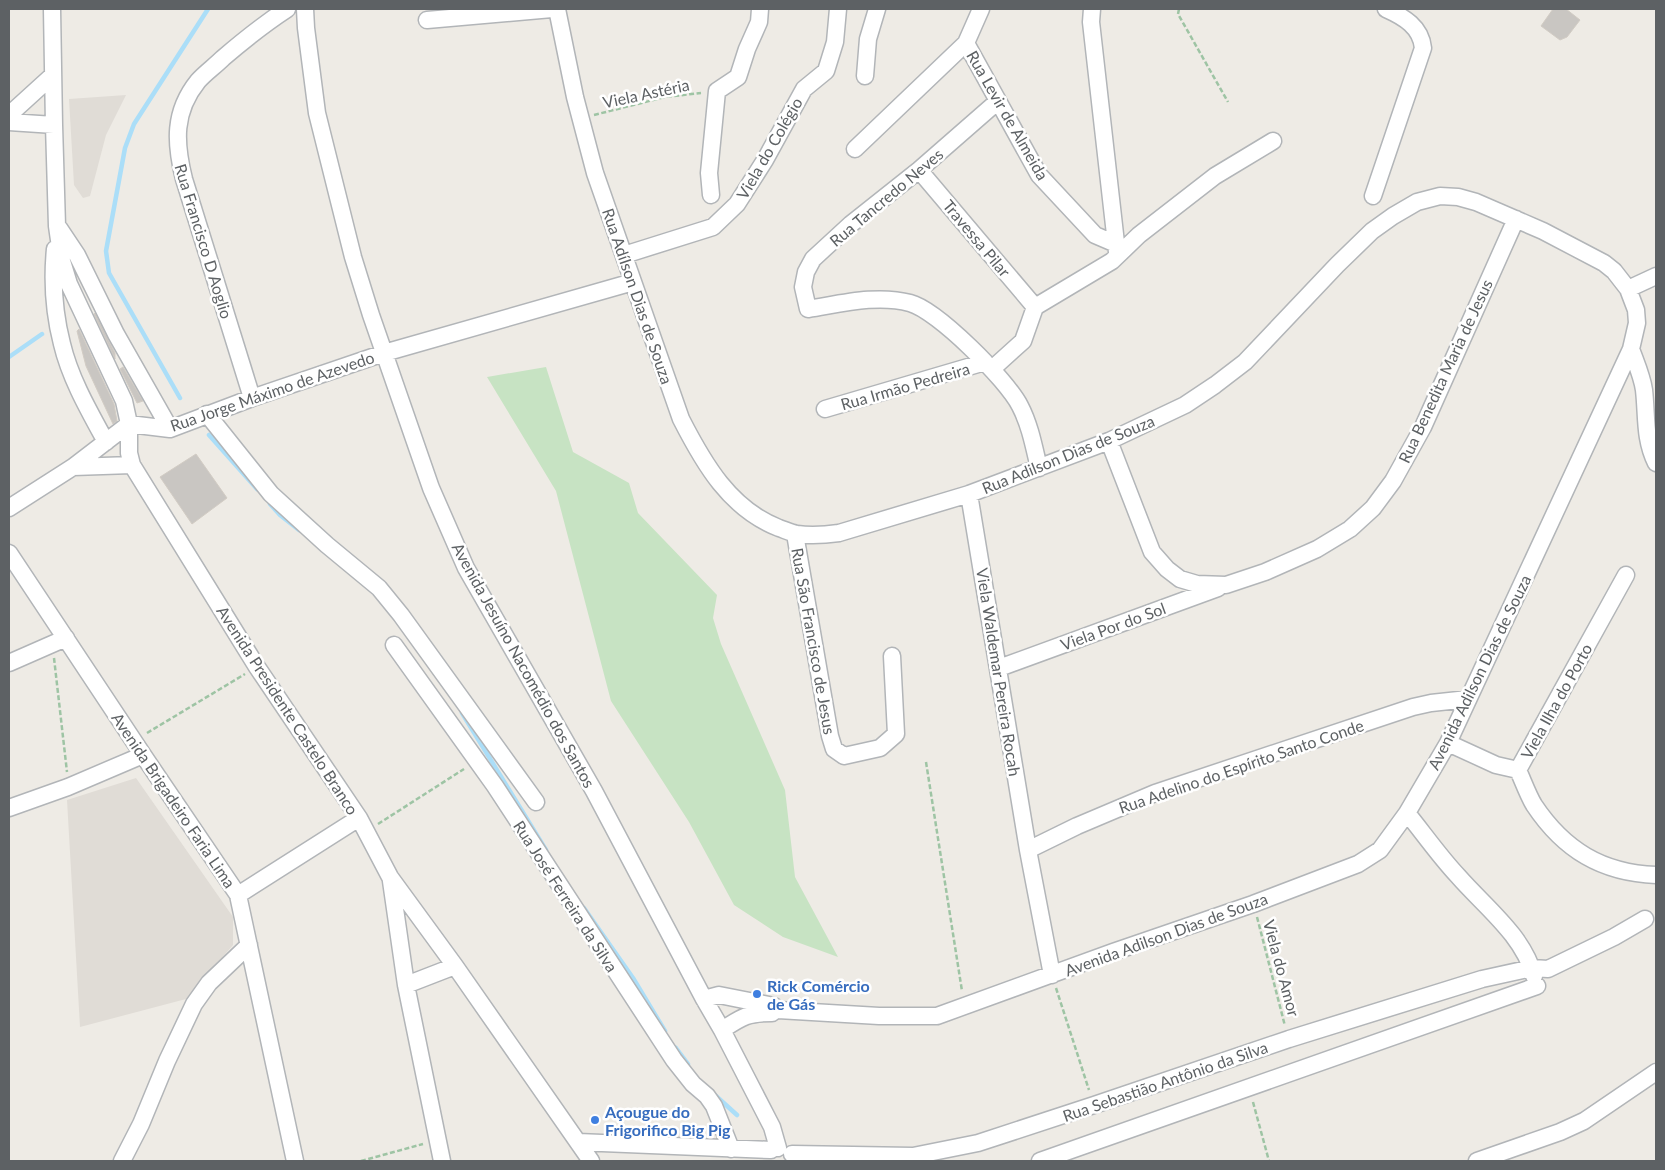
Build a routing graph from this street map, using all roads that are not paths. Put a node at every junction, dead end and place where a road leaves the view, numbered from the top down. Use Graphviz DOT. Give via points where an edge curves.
graph roads {
  1 [pos="52,9"];
  2 [pos="287,9"];
  3 [pos="305,9"];
  4 [pos="552,9"];
  5 [pos="557,9"];
  6 [pos="760,9"];
  7 [pos="838,9"];
  8 [pos="877,9"];
  9 [pos="981,9"];
  10 [pos="1092,9"];
  11 [pos="1386,9"];
  12 [pos="427,20"];
  13 [pos="966,43"];
  14 [pos="53,75"];
  15 [pos="866,76"];
  16 [pos="998,101"];
  17 [pos="9,115"];
  18 [pos="9,122"];
  19 [pos="54,125"];
  20 [pos="1273,141"];
  21 [pos="855,148"];
  22 [pos="919,170"];
  23 [pos="712,194"];
  24 [pos="1373,196"];
  25 [pos="1417,202"];
  26 [pos="1516,219"];
  27 [pos="57,226"];
  28 [pos="1117,250"];
  29 [pos="624,255"];
  30 [pos="1656,276"];
  31 [pos="633,282"];
  32 [pos="1628,289"];
  33 [pos="1035,307"];
  34 [pos="1631,349"];
  35 [pos="384,353"];
  36 [pos="988,366"];
  37 [pos="252,398"];
  38 [pos="825,409"];
  39 [pos="207,414"];
  40 [pos="129,424"];
  41 [pos="170,429"];
  42 [pos="1109,441"];
  43 [pos="106,442"];
  44 [pos="1656,463"];
  45 [pos="132,465"];
  46 [pos="73,467"];
  47 [pos="1039,468"];
  48 [pos="969,494"];
  49 [pos="9,508"];
  50 [pos="795,534"];
  51 [pos="9,553"];
  52 [pos="1626,575"];
  53 [pos="1226,585"];
  54 [pos="59,641"];
  55 [pos="394,646"];
  56 [pos="892,656"];
  57 [pos="9,663"];
  58 [pos="999,668"];
  59 [pos="1468,699"];
  60 [pos="1448,743"];
  61 [pos="143,755"];
  62 [pos="1518,770"];
  63 [pos="536,802"];
  64 [pos="9,808"];
  65 [pos="1407,813"];
  66 [pos="363,825"];
  67 [pos="1028,850"];
  68 [pos="1656,875"];
  69 [pos="390,878"];
  70 [pos="238,895"];
  71 [pos="1645,920"];
  72 [pos="249,945"];
  73 [pos="455,966"];
  74 [pos="1540,968"];
  75 [pos="1052,975"];
  76 [pos="406,985"];
  77 [pos="704,999"];
  78 [pos="778,1010"];
  79 [pos="722,1030"];
  80 [pos="1656,1072"];
  81 [pos="578,1142"];
  82 [pos="731,1149"];
  83 [pos="780,1155"];
  84 [pos="914,1159"];
  85 [pos="122,1161"];
  86 [pos="295,1161"];
  87 [pos="442,1161"];
  88 [pos="591,1161"];
  89 [pos="1040,1161"];
  90 [pos="1477,1161"];
  1 -- 14 [label="street, Avenida Presidente Castelo Branco"];
  2 -- 37 [label="street, Rua Francisco D Aoglio" via="254,31 199,80 186,97 177,137 184,179"];
  3 -- 35 [label="street, Avenida Jesuíno Nacomédio dos Santos" via="317,113 353,257"];
  4 -- 12 [label="street"];
  5 -- 29 [label="street, Rua Adílson Dias de Souza" via="595,173"];
  6 -- 23 [label="street" via="759,22 738,77 717,91 709,173"];
  7 -- 29 [label="street, Viela do Colégio" via="835,42 826,71 804,89 737,204 713,227"];
  8 -- 15 [label="street" via="868,39"];
  9 -- 13 [label="street"];
  10 -- 28 [label="street"];
  11 -- 24 [label="street" via="1416,29 1424,48"];
  13 -- 16 [label="street, Rua Levir de Almeida"];
  13 -- 21 [label="street"];
  14 -- 17 [label="street"];
  14 -- 19 [label="street, Avenida Presidente Castelo Branco"];
  16 -- 22 [label="street, Rua Tancredo Neves"];
  16 -- 28 [label="street, Rua Levir de Almeida" via="1039,175 1095,235"];
  18 -- 19 [label="street"];
  19 -- 27 [label="street, Avenida Presidente Castelo Branco"];
  20 -- 28 [label="street" via="1216,176"];
  22 -- 33 [label="street, Travessa Pilar"];
  22 -- 36 [label="street, Rua Tancredo Neves" via="813,259 803,287 808,309 874,300 910,303 948,327"];
  25 -- 26 [label="street, Avenida Adilson Dias de Souza" via="1440,196 1458,197"];
  25 -- 42 [label="street, Rua Adilson Dias de Souza" via="1372,231 1245,362 1185,405"];
  26 -- 32 [label="street, Avenida Adilson Dias de Souza" via="1604,263"];
  26 -- 53 [label="street, Rua Benedita Maria de Jesus" via="1422,427 1393,481 1373,508 1350,528 1317,549"];
  27 -- 40 [label="street, Avenida Presidente Castelo Branco" via="67,278 124,401"];
  27 -- 41 [label="street" via="77,255 116,334"];
  27 -- 43 [label="street, Avenida Presidente Castelo Branco" via="53,270 62,345 74,379"];
  28 -- 33 [label="street" via="1112,261"];
  29 -- 31 [label="street, Rua Adílson Dias de Souza"];
  30 -- 32 [label="street"];
  31 -- 35 [label="street, Rua Jorge Máximo de Azevedo"];
  31 -- 50 [label="street, Rua Adílson Dias de Souza" via="680,419 700,456 721,485 743,507 756,517"];
  32 -- 34 [label="street, Avenida Adilson Dias de Souza" via="1637,317"];
  33 -- 36 [label="street" via="1023,341"];
  34 -- 44 [label="street" via="1644,390 1646,435"];
  34 -- 59 [label="street, Avenida Adilson Dias de Souza"];
  35 -- 37 [label="street, Rua Jorge Máximo de Azevedo"];
  35 -- 77 [label="street, Avenida Jesuíno Nacomédio dos Santos" via="431,488 466,568 594,791"];
  36 -- 38 [label="street, Rua Irmão Pedreira"];
  36 -- 47 [label="street" via="1020,406 1029,426"];
  37 -- 39 [label="street, Rua Jorge Máximo de Azevedo"];
  39 -- 41 [label="street, Rua Jorge Máximo de Azevedo"];
  39 -- 63 [label="street, Rua José Ferreira da Silva" via="271,494 379,588"];
  40 -- 41 [label="street, Rua Jorge Máximo de Azevedo"];
  40 -- 43 [label="street"];
  40 -- 45 [label="street, Avenida Presidente Castelo Branco"];
  42 -- 47 [label="street, Rua Adilson Dias de Souza"];
  42 -- 53 [label="street, Rua Benedita Maria de Jesus" via="1152,552 1180,579 1197,584"];
  43 -- 46 [label="street"];
  45 -- 46 [label="street"];
  45 -- 66 [label="street, Avenida Presidente Castelo Branco" via="257,666"];
  46 -- 49 [label="street"];
  47 -- 48 [label="street, Rua Adilson Dias de Souza"];
  48 -- 50 [label="street, Rua Adilson Dias de Souza" via="840,533 819,536"];
  48 -- 58 [label="street, Viela Waldemar Pereira Rocah"];
  50 -- 56 [label="street, Rua São Francisco de Jesus" via="830,736 834,749 844,756 880,748 896,734"];
  51 -- 54 [label="street, Avenida Brigadeiro Faria Lima"];
  52 -- 62 [label="street, Viela Ilha do Porto"];
  53 -- 58 [label="street, Viela Por do Sol"];
  54 -- 57 [label="street"];
  54 -- 61 [label="street, Avenida Brigadeiro Faria Lima"];
  55 -- 82 [label="street, Rua José Ferreira da Silva" via="495,786 674,1060 714,1106"];
  58 -- 67 [label="street, Viela Waldemar Pereira Rocah"];
  59 -- 60 [label="street, Avenida Adilson Dias de Souza"];
  59 -- 67 [label="street, Rua Adelino do Espírito Santo Conde" via="1413,707 1155,793"];
  60 -- 62 [label="street" via="1496,765"];
  60 -- 65 [label="street, Avenida Adilson Dias de Souza"];
  61 -- 64 [label="street"];
  61 -- 70 [label="street, Avenida Brigadeiro Faria Lima"];
  62 -- 68 [label="street, Viela Ilha do Porto" via="1533,804 1556,834 1576,851 1618,869"];
  65 -- 74 [label="street" via="1456,875"];
  65 -- 75 [label="street, Avenida Adilson Dias de Souza" via="1380,850 1364,860 1254,904"];
  66 -- 69 [label="street, Avenida Presidente Castelo Branco"];
  66 -- 70 [label="street"];
  67 -- 75 [label="street"];
  69 -- 73 [label="street, Avenida Presidente Castelo Branco"];
  69 -- 76 [label="street"];
  70 -- 72 [label="street, Avenida Brigadeiro Faria Lima"];
  71 -- 74 [label="street, Rua Sebastião Antônio da Silva" via="1614,937"];
  72 -- 85 [label="street" via="209,983 194,1004"];
  72 -- 86 [label="street, Avenida Brigadeiro Faria Lima"];
  73 -- 76 [label="street"];
  73 -- 81 [label="street, Avenida Presidente Castelo Branco"];
  74 -- 84 [label="street, Rua Sebastião Antônio da Silva" via="1482,979 1288,1039 978,1143"];
  74 -- 89 [label="street, Rua Sebastião Antônio da Silva" via="1537,986"];
  75 -- 78 [label="street, Avenida Adilson Dias de Souza" via="937,1016"];
  76 -- 87 [label="street"];
  77 -- 78 [label="street, Avenida Adilson Dias de Souza" via="719,995 774,1006"];
  77 -- 79 [label="street, Avenida Jesuíno Nacomédio dos Santos"];
  78 -- 79 [label="street, Avenida Adilson Dias de Souza" via="752,1013"];
  79 -- 83 [label="street, Avenida Jesuíno Nacomédio dos Santos" via="772,1127"];
  80 -- 90 [label="street" via="1584,1121"];
  81 -- 82 [label="street, Rua Sebastião Antônio da Silva"];
  81 -- 88 [label="street, Avenida Presidente Castelo Branco"];
  82 -- 83 [label="street, Rua Sebastião Antônio da Silva"];
  83 -- 84 [label="street, Rua Sebastião Antônio da Silva"];
}
